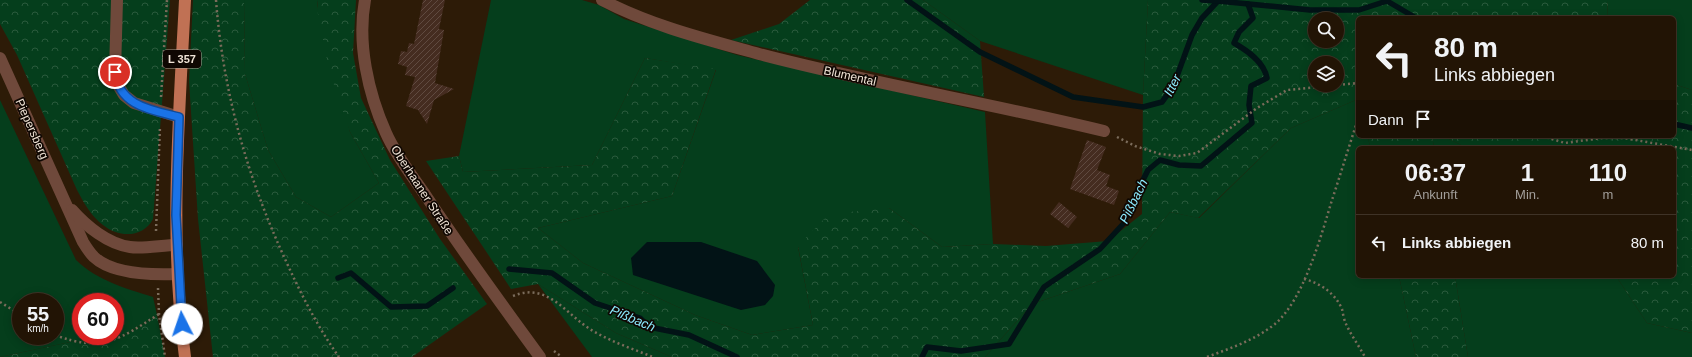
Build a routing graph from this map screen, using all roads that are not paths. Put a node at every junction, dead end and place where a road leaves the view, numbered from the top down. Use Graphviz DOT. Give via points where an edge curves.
graph roads {
  1 [pos="117,0"];
  2 [pos="185,0"];
  3 [pos="364,0"];
  4 [pos="602,0"];
  5 [pos="0,58"];
  6 [pos="179,117"];
  7 [pos="1104,131"];
  8 [pos="64,201"];
  9 [pos="177,245"];
  10 [pos="178,274"];
  11 [pos="185,357"];
  12 [pos="540,357"];
  1 -- 6 [label="street" via="115,72 118,85 134,103"];
  2 -- 6 [label="main road, L 357"];
  3 -- 12 [label="street, Oberhaaner Straße" via="362,13 366,64 375,103 386,134 456,242"];
  4 -- 7 [label="street, Blumental" via="642,20 779,59"];
  5 -- 8 [label="street, Piepersberg"];
  6 -- 9 [label="main road, L 357"];
  8 -- 9 [label="street, Piepersberg" via="82,222 110,240 130,247"];
  8 -- 10 [label="street, Piepersberg" via="83,242 94,258 110,267 157,275"];
  9 -- 10 [label="main road, L 357"];
  10 -- 11 [label="main road, L 357"];
}
